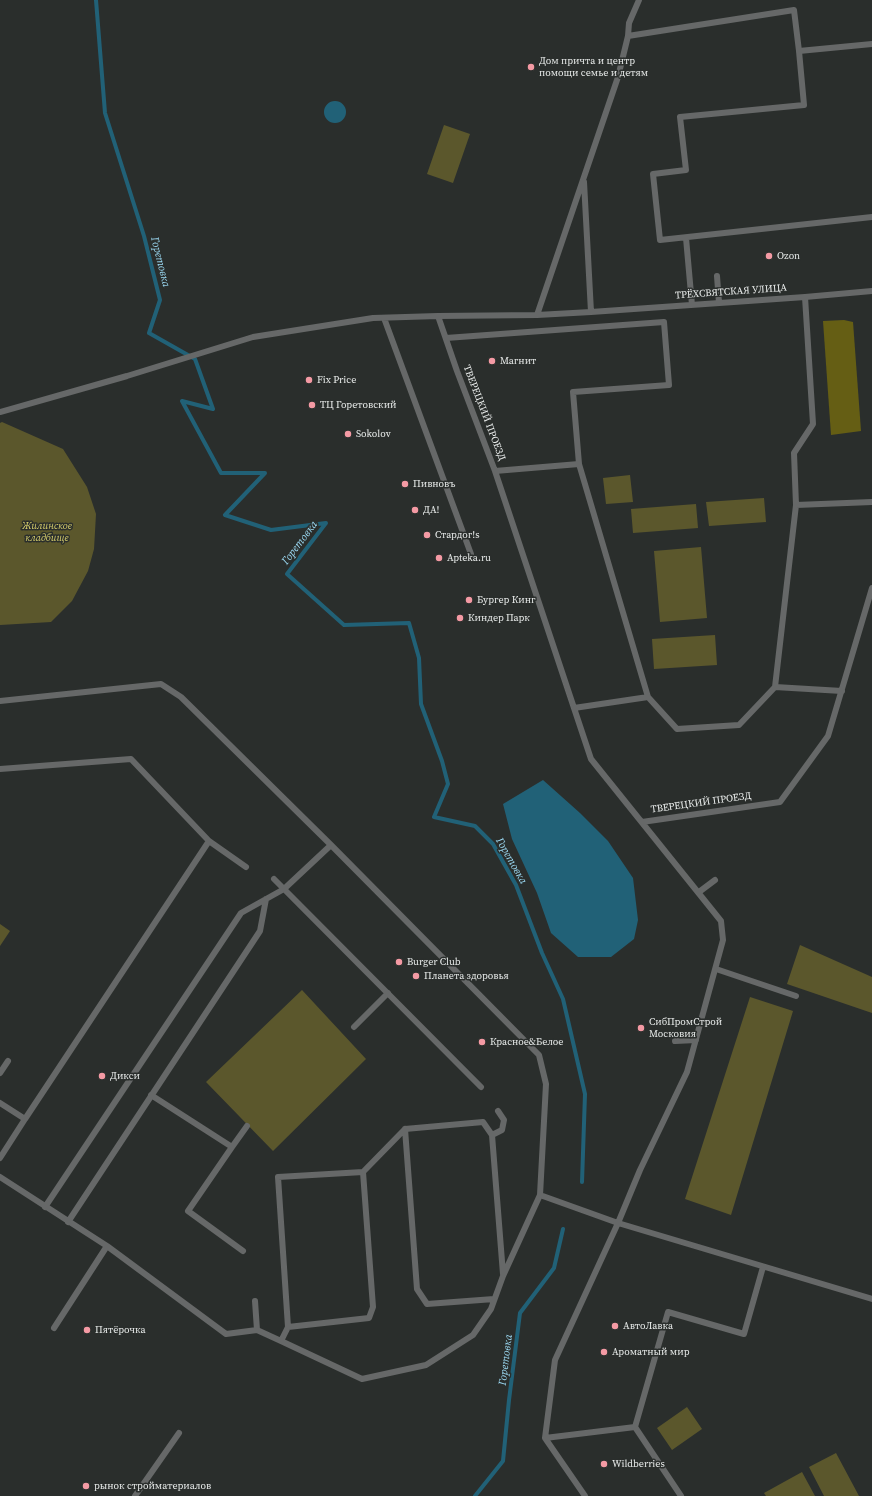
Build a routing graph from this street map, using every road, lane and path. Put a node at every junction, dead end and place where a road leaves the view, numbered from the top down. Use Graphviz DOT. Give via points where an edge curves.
graph roads {
  1 [pos="639,0"];
  2 [pos="628,36"];
  3 [pos="872,44"];
  4 [pos="798,51"];
  5 [pos="584,179"];
  6 [pos="872,217"];
  7 [pos="686,238"];
  8 [pos="717,276"];
  9 [pos="872,291"];
  10 [pos="805,297"];
  11 [pos="719,303"];
  12 [pos="692,305"];
  13 [pos="591,312"];
  14 [pos="537,315"];
  15 [pos="438,316"];
  16 [pos="384,318"];
  17 [pos="446,338"];
  18 [pos="0,412"];
  19 [pos="579,464"];
  20 [pos="495,471"];
  21 [pos="872,502"];
  22 [pos="796,504"];
  23 [pos="471,554"];
  24 [pos="872,588"];
  25 [pos="775,687"];
  26 [pos="842,691"];
  27 [pos="648,697"];
  28 [pos="0,701"];
  29 [pos="574,708"];
  30 [pos="0,769"];
  31 [pos="642,822"];
  32 [pos="210,841"];
  33 [pos="331,845"];
  34 [pos="246,867"];
  35 [pos="274,879"];
  36 [pos="715,880"];
  37 [pos="284,889"];
  38 [pos="699,892"];
  39 [pos="266,899"];
  40 [pos="716,969"];
  41 [pos="388,994"];
  42 [pos="796,996"];
  43 [pos="354,1027"];
  44 [pos="696,1040"];
  45 [pos="675,1041"];
  46 [pos="8,1061"];
  47 [pos="0,1074"];
  48 [pos="481,1087"];
  49 [pos="151,1095"];
  50 [pos="0,1103"];
  51 [pos="498,1111"];
  52 [pos="25,1119"];
  53 [pos="247,1126"];
  54 [pos="405,1129"];
  55 [pos="492,1135"];
  56 [pos="232,1147"];
  57 [pos="0,1158"];
  58 [pos="363,1172"];
  59 [pos="0,1178"];
  60 [pos="540,1195"];
  61 [pos="45,1207"];
  62 [pos="68,1222"];
  63 [pos="618,1223"];
  64 [pos="107,1246"];
  65 [pos="243,1251"];
  66 [pos="763,1267"];
  67 [pos="503,1276"];
  68 [pos="494,1299"];
  69 [pos="872,1299"];
  70 [pos="255,1300"];
  71 [pos="288,1327"];
  72 [pos="54,1328"];
  73 [pos="257,1330"];
  74 [pos="281,1341"];
  75 [pos="635,1427"];
  76 [pos="179,1433"];
  77 [pos="545,1438"];
  78 [pos="135,1496"];
  79 [pos="585,1496"];
  80 [pos="681,1496"];
  1 -- 2 [label="lane" via="629,23"];
  2 -- 4 [label="lane" via="794,10"];
  2 -- 5 [label="lane" via="618,77"];
  3 -- 4 [label="lane"];
  4 -- 7 [label="lane" via="804,105 680,117 686,170 653,174 660,240"];
  5 -- 13 [label="lane"];
  5 -- 14 [label="lane"];
  6 -- 7 [label="lane"];
  7 -- 12 [label="lane"];
  8 -- 11 [label="lane"];
  9 -- 10 [label="lane, ТРЁХСВЯТСКАЯ УЛИЦА"];
  10 -- 11 [label="lane, ТРЁХСВЯТСКАЯ УЛИЦА"];
  10 -- 22 [label="lane" via="814,424 794,453"];
  11 -- 12 [label="lane, ТРЁХСВЯТСКАЯ УЛИЦА"];
  12 -- 13 [label="lane, ТРЁХСВЯТСКАЯ УЛИЦА"];
  13 -- 14 [label="lane"];
  14 -- 15 [label="lane"];
  15 -- 16 [label="lane"];
  15 -- 17 [label="lane, ТВЕРЕЦКИЙ ПРОЕЗД"];
  16 -- 18 [label="lane" via="253,337"];
  16 -- 23 [label="lane"];
  17 -- 19 [label="lane" via="664,322 670,385 573,392"];
  17 -- 20 [label="lane, ТВЕРЕЦКИЙ ПРОЕЗД"];
  19 -- 20 [label="lane"];
  19 -- 27 [label="lane"];
  20 -- 29 [label="lane, ТВЕРЕЦКИЙ ПРОЕЗД"];
  21 -- 22 [label="lane"];
  22 -- 25 [label="lane"];
  24 -- 26 [label="lane"];
  25 -- 26 [label="lane"];
  25 -- 27 [label="lane" via="739,725 677,729"];
  26 -- 31 [label="lane, ТВЕРЕЦКИЙ ПРОЕЗД" via="828,736 780,802"];
  27 -- 29 [label="lane"];
  28 -- 33 [label="lane" via="161,684 181,697"];
  29 -- 31 [label="lane, ТВЕРЕЦКИЙ ПРОЕЗД" via="591,759"];
  30 -- 32 [label="lane" via="131,759"];
  31 -- 38 [label="lane"];
  32 -- 34 [label="lane"];
  32 -- 52 [label="lane"];
  33 -- 37 [label="lane"];
  33 -- 60 [label="lane" via="539,1055 546,1084"];
  35 -- 37 [label="lane"];
  36 -- 38 [label="lane"];
  37 -- 39 [label="lane"];
  37 -- 41 [label="lane"];
  38 -- 40 [label="lane" via="721,921 724,940"];
  39 -- 49 [label="lane" via="260,931"];
  39 -- 61 [label="lane" via="241,913"];
  40 -- 42 [label="lane"];
  40 -- 44 [label="lane"];
  41 -- 43 [label="lane"];
  41 -- 48 [label="lane"];
  44 -- 45 [label="lane"];
  44 -- 63 [label="lane" via="687,1072 640,1170"];
  46 -- 47 [label="lane"];
  49 -- 56 [label="lane"];
  49 -- 62 [label="lane"];
  50 -- 52 [label="lane"];
  51 -- 55 [label="lane" via="504,1120 502,1130"];
  52 -- 57 [label="lane"];
  53 -- 56 [label="lane"];
  54 -- 55 [label="lane" via="483,1122"];
  54 -- 58 [label="lane"];
  54 -- 68 [label="lane" via="417,1289 427,1304"];
  55 -- 67 [label="lane"];
  56 -- 65 [label="lane" via="188,1211"];
  58 -- 71 [label="lane" via="373,1307 369,1318"];
  58 -- 71 [label="lane" via="278,1177"];
  59 -- 61 [label="lane"];
  60 -- 63 [label="lane"];
  60 -- 67 [label="lane"];
  61 -- 62 [label="lane"];
  62 -- 64 [label="lane"];
  63 -- 66 [label="lane"];
  63 -- 77 [label="lane" via="555,1360"];
  64 -- 72 [label="lane"];
  64 -- 73 [label="lane" via="226,1334"];
  66 -- 69 [label="lane"];
  66 -- 75 [label="lane" via="744,1334 668,1312"];
  67 -- 68 [label="lane"];
  68 -- 74 [label="lane" via="491,1309 473,1335 426,1365 362,1379"];
  70 -- 73 [label="lane"];
  71 -- 74 [label="lane"];
  73 -- 74 [label="lane"];
  75 -- 77 [label="lane"];
  75 -- 80 [label="lane"];
  76 -- 78 [label="lane"];
  77 -- 79 [label="lane"];
}
